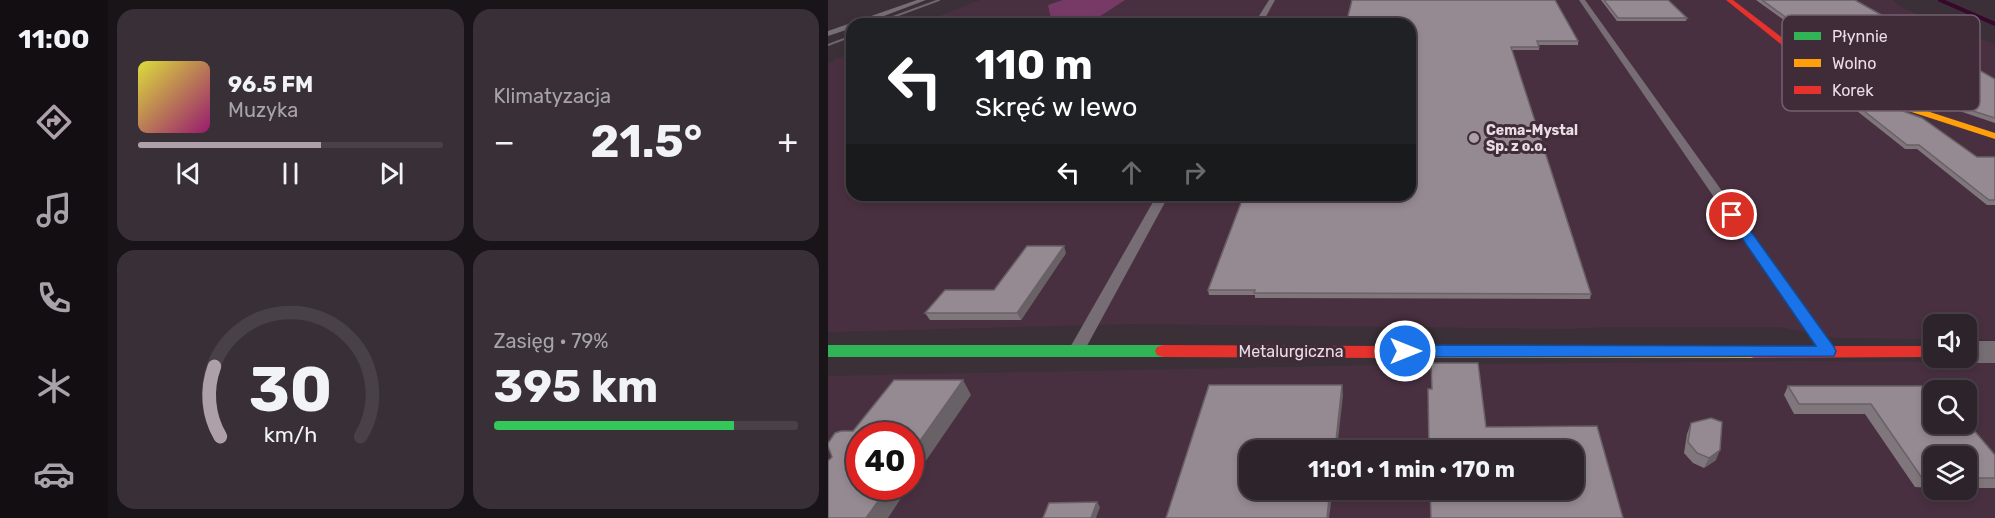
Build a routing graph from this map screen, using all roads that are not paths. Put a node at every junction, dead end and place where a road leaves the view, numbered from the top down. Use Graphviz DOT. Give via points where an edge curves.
graph roads {
  1 [pos="923,0"];
  2 [pos="1272,0"];
  3 [pos="1582,0"];
  4 [pos="1730,0"];
  5 [pos="873,18"];
  6 [pos="1262,18"];
  7 [pos="846,28"];
  8 [pos="828,34"];
  9 [pos="1782,41"];
  10 [pos="1922,111"];
  11 [pos="1995,136"];
  12 [pos="1160,201"];
  13 [pos="828,351"];
  14 [pos="1076,351"];
  15 [pos="1828,351"];
  16 [pos="1923,352"];
  17 [pos="1977,352"];
  18 [pos="1995,352"];
  1 -- 5 [label="lane"];
  2 -- 6 [label="lane"];
  3 -- 15 [label="lane"];
  4 -- 9 [label="street"];
  7 -- 8 [label="lane"];
  10 -- 11 [label="street"];
  12 -- 14 [label="lane"];
  13 -- 14 [label="street, Metalurgiczna"];
  14 -- 15 [label="street, Metalurgiczna"];
  15 -- 16 [label="street, Metalurgiczna"];
  17 -- 18 [label="street"];
}
